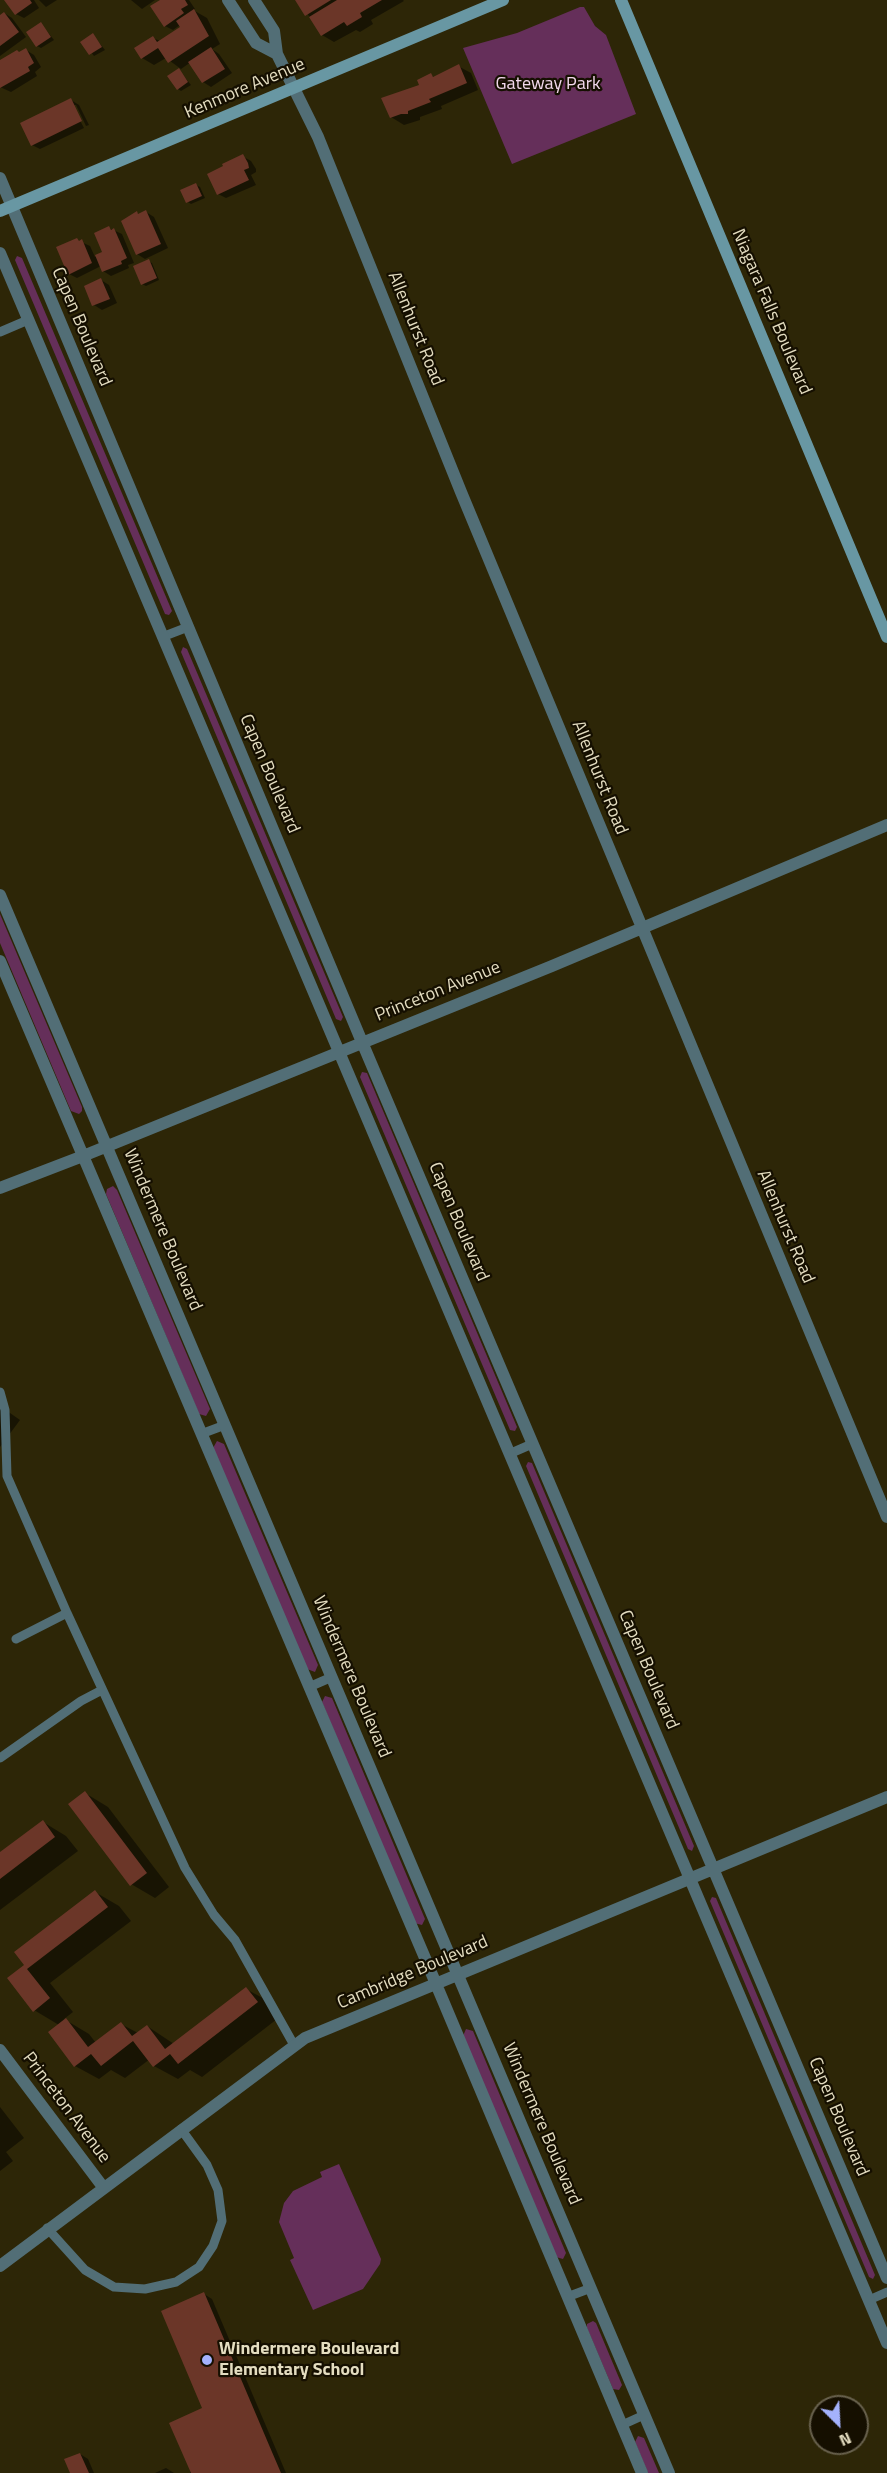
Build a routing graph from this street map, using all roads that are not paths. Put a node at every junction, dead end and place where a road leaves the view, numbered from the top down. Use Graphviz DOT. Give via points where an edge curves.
graph roads {
  1 [pos="228,0"];
  2 [pos="254,0"];
  3 [pos="503,0"];
  4 [pos="621,0"];
  5 [pos="276,54"];
  6 [pos="295,88"];
  7 [pos="0,178"];
  8 [pos="5,209"];
  9 [pos="0,254"];
  10 [pos="28,320"];
  11 [pos="0,332"];
  12 [pos="188,627"];
  13 [pos="162,637"];
  14 [pos="887,637"];
  15 [pos="887,825"];
  16 [pos="0,895"];
  17 [pos="641,929"];
  18 [pos="0,961"];
  19 [pos="362,1042"];
  20 [pos="338,1052"];
  21 [pos="107,1146"];
  22 [pos="83,1156"];
  23 [pos="0,1188"];
  24 [pos="0,1392"];
  25 [pos="225,1425"];
  26 [pos="201,1434"];
  27 [pos="532,1444"];
  28 [pos="509,1454"];
  29 [pos="887,1517"];
  30 [pos="67,1613"];
  31 [pos="16,1639"];
  32 [pos="332,1677"];
  33 [pos="309,1687"];
  34 [pos="102,1690"];
  35 [pos="0,1758"];
  36 [pos="887,1797"];
  37 [pos="713,1870"];
  38 [pos="690,1879"];
  39 [pos="458,1974"];
  40 [pos="436,1983"];
  41 [pos="294,2045"];
  42 [pos="0,2050"];
  43 [pos="181,2129"];
  44 [pos="103,2187"];
  45 [pos="47,2228"];
  46 [pos="0,2265"];
  47 [pos="887,2278"];
  48 [pos="591,2288"];
  49 [pos="887,2292"];
  50 [pos="567,2298"];
  51 [pos="869,2300"];
  52 [pos="887,2343"];
  53 [pos="644,2415"];
  54 [pos="622,2425"];
  55 [pos="642,2473"];
  56 [pos="669,2473"];
  1 -- 5 [label="street, Allenhurst Road" via="256,43"];
  2 -- 5 [label="street, Allenhurst Road" via="274,31"];
  3 -- 6 [label="main road, Kenmore Avenue"];
  4 -- 14 [label="main road, Niagara Falls Boulevard"];
  5 -- 6 [label="street, Allenhurst Road"];
  6 -- 8 [label="main road, Kenmore Avenue"];
  6 -- 17 [label="street, Allenhurst Road"];
  7 -- 8 [label="street, Capen Boulevard"];
  8 -- 12 [label="street, Capen Boulevard"];
  9 -- 10 [label="street"];
  10 -- 11 [label="lane"];
  10 -- 13 [label="street"];
  12 -- 13 [label="lane"];
  12 -- 19 [label="street, Capen Boulevard"];
  13 -- 20 [label="street"];
  15 -- 17 [label="street, Princeton Avenue"];
  16 -- 21 [label="street, Windermere Boulevard"];
  17 -- 19 [label="street, Princeton Avenue"];
  17 -- 29 [label="street, Allenhurst Road"];
  18 -- 22 [label="street"];
  19 -- 20 [label="street, Princeton Avenue"];
  19 -- 27 [label="street, Capen Boulevard"];
  20 -- 21 [label="street, Princeton Avenue"];
  20 -- 28 [label="street"];
  21 -- 22 [label="street, Princeton Avenue"];
  21 -- 25 [label="street, Windermere Boulevard"];
  22 -- 23 [label="street, Princeton Avenue"];
  22 -- 26 [label="street"];
  24 -- 30 [label="lane" via="5,1410 7,1476"];
  25 -- 26 [label="lane"];
  25 -- 32 [label="street, Windermere Boulevard"];
  26 -- 33 [label="street"];
  27 -- 28 [label="lane"];
  27 -- 37 [label="street, Capen Boulevard"];
  28 -- 38 [label="street"];
  30 -- 31 [label="lane"];
  30 -- 34 [label="lane"];
  32 -- 33 [label="lane"];
  32 -- 39 [label="street, Windermere Boulevard"];
  33 -- 40 [label="street"];
  34 -- 35 [label="lane"];
  34 -- 41 [label="lane" via="185,1868 214,1915 236,1940"];
  36 -- 37 [label="street, Cambridge Boulevard"];
  37 -- 38 [label="street, Cambridge Boulevard"];
  37 -- 47 [label="street, Capen Boulevard"];
  38 -- 39 [label="street, Cambridge Boulevard"];
  38 -- 51 [label="street"];
  39 -- 40 [label="street, Cambridge Boulevard"];
  39 -- 48 [label="street, Windermere Boulevard"];
  40 -- 41 [label="street, Cambridge Boulevard"];
  40 -- 50 [label="street"];
  41 -- 43 [label="street, Cambridge Boulevard"];
  42 -- 44 [label="street, Princeton Avenue"];
  43 -- 44 [label="street, Cambridge Boulevard"];
  43 -- 45 [label="lane" via="207,2165 218,2190 222,2221 213,2246 198,2267 176,2282 145,2289 114,2287 85,2270"];
  44 -- 45 [label="street, Cambridge Boulevard"];
  45 -- 46 [label="street, Cambridge Boulevard"];
  48 -- 50 [label="lane"];
  48 -- 53 [label="street, Windermere Boulevard"];
  49 -- 51 [label="lane"];
  50 -- 54 [label="street"];
  51 -- 52 [label="street"];
  53 -- 54 [label="lane"];
  53 -- 56 [label="street, Windermere Boulevard"];
  54 -- 55 [label="street"];
}
